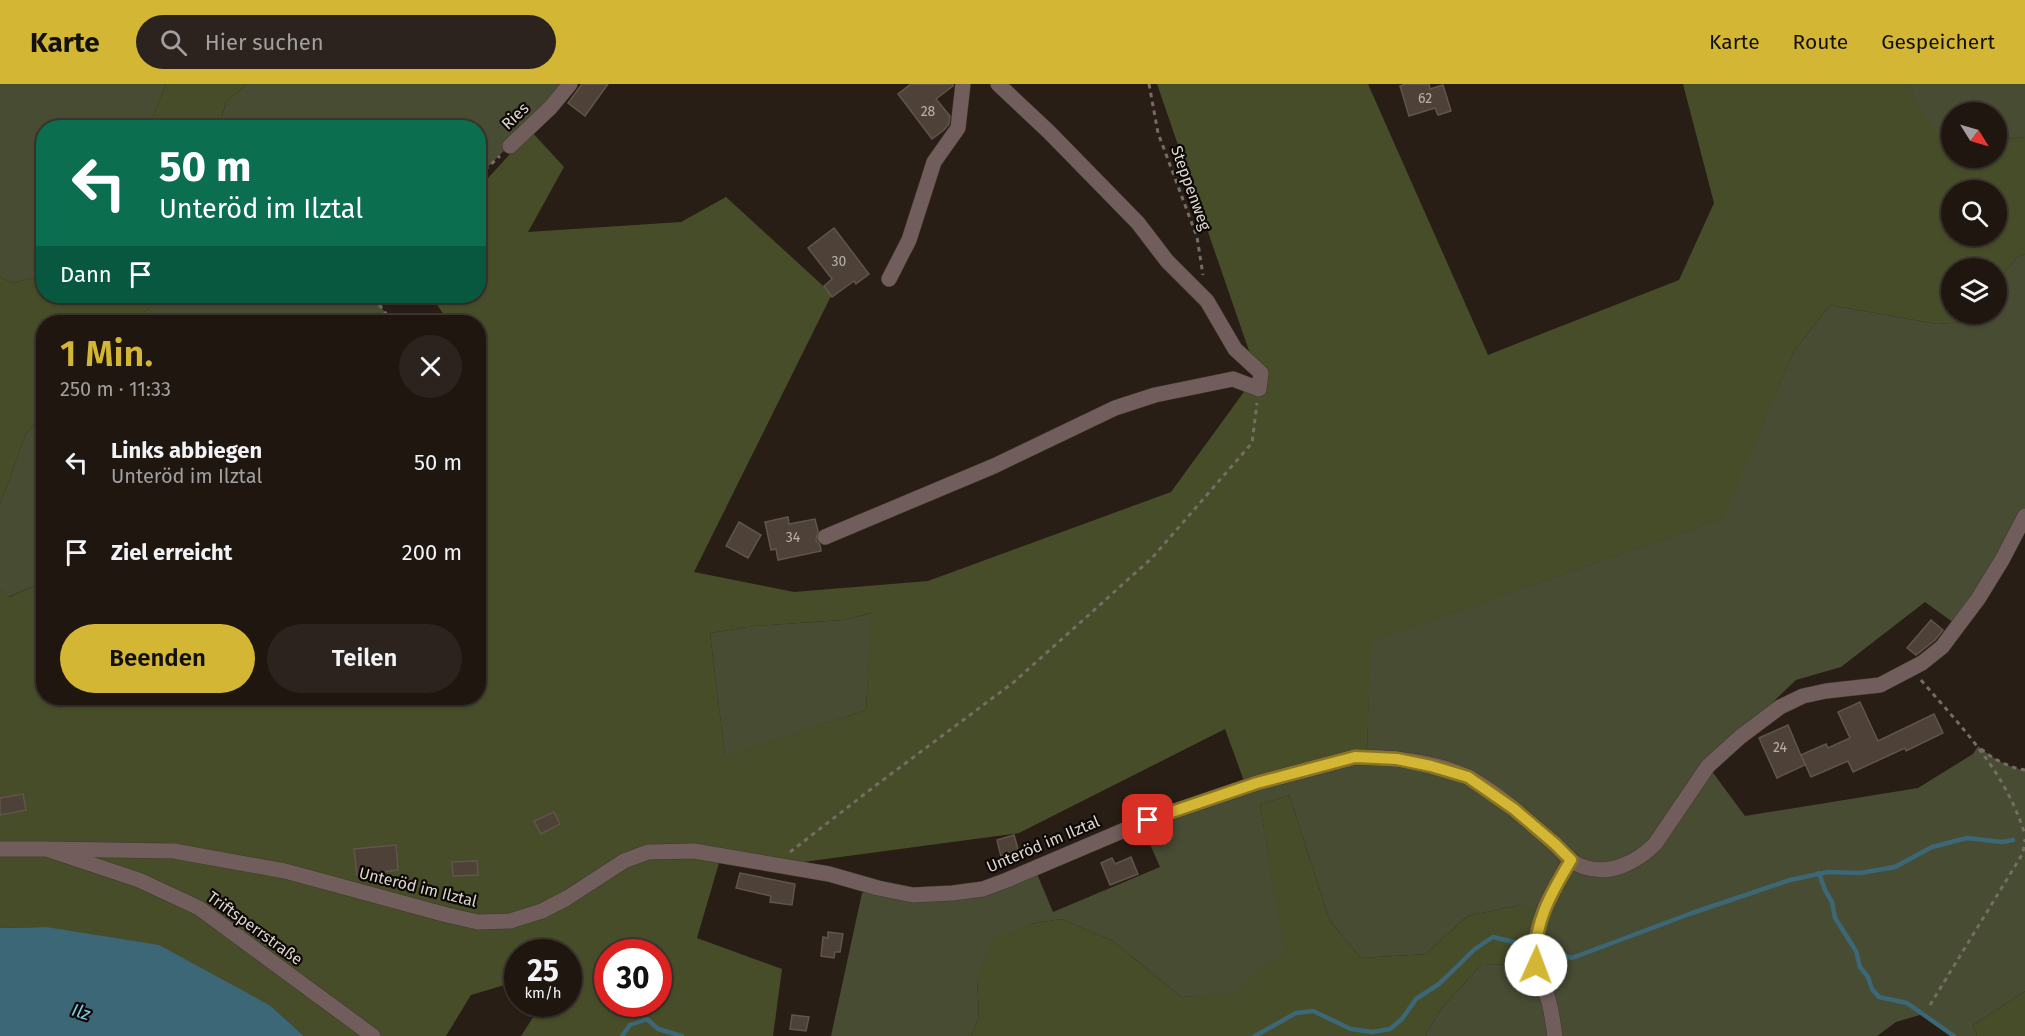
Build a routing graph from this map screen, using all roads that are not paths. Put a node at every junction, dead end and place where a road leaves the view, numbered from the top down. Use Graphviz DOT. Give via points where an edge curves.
graph roads {
  1 [pos="570,84"];
  2 [pos="963,84"];
  3 [pos="998,84"];
  4 [pos="510,146"];
  5 [pos="889,279"];
  6 [pos="2025,516"];
  7 [pos="825,537"];
  8 [pos="0,849"];
  9 [pos="46,849"];
  10 [pos="1571,860"];
  11 [pos="373,1036"];
  12 [pos="1555,1036"];
  1 -- 4 [label="street, Ries"];
  2 -- 5 [label="street" via="958,128 934,162 909,240"];
  3 -- 7 [label="street" via="1101,184 1207,301 1235,349 1261,373 1259,389 1233,379 1155,395 1115,408 994,466"];
  6 -- 10 [label="street, Unteröd im Ilztal" via="1978,599 1942,647 1912,669 1880,685 1803,696 1780,707 1715,759 1694,783 1654,844 1629,864 1596,869"];
  8 -- 9 [label="street, Triftsperrstraße"];
  9 -- 10 [label="street, Unteröd im Ilztal" via="174,851 285,871 478,922 510,921 542,911 624,861 648,852 694,851 734,856 913,895 953,893 983,889 1148,820 1257,783 1355,757 1418,762 1468,777 1514,809"];
  9 -- 11 [label="street, Triftsperrstraße" via="139,880 200,908"];
  10 -- 12 [label="street" via="1542,913 1534,948"];
}
